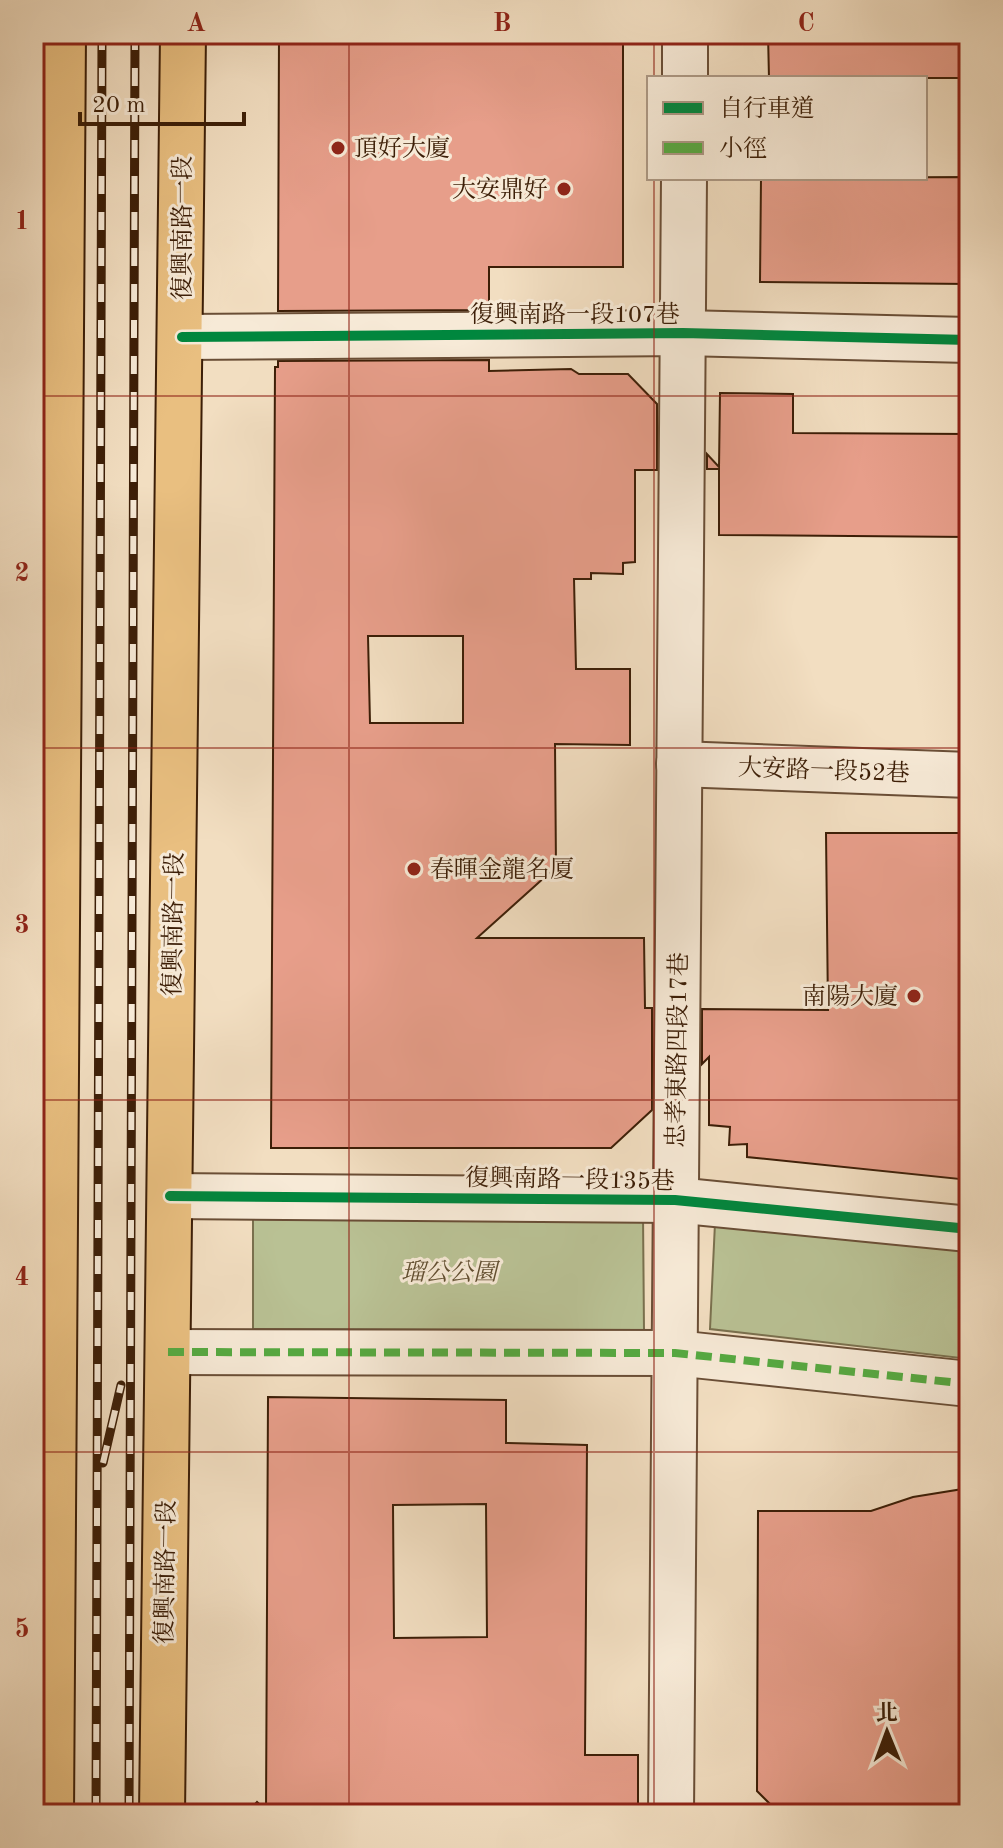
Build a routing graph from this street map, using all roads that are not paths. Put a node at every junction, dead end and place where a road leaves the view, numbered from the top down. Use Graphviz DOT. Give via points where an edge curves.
graph roads {
  1 [pos="63,34"];
  2 [pos="183,34"];
  3 [pos="685,34"];
  4 [pos="685,76"];
  5 [pos="684,180"];
  6 [pos="683,333"];
  7 [pos="182,337"];
  8 [pos="969,340"];
  9 [pos="679,764"];
  10 [pos="969,775"];
  11 [pos="45,822"];
  12 [pos="44,1093"];
  13 [pos="170,1196"];
  14 [pos="675,1200"];
  15 [pos="969,1229"];
  16 [pos="168,1352"];
  17 [pos="675,1353"];
  18 [pos="969,1384"];
  19 [pos="51,1814"];
  20 [pos="162,1814"];
  21 [pos="671,1814"];
  1 -- 11 [label="main road"];
  2 -- 7 [label="main road, 復興南路一段"];
  3 -- 4 [label="street"];
  5 -- 6 [label="street, 忠孝東路四段17巷"];
  6 -- 7 [label="street, 復興南路一段107巷"];
  6 -- 8 [label="street, 復興南路一段107巷"];
  6 -- 9 [label="street, 忠孝東路四段17巷"];
  7 -- 13 [label="main road, 復興南路一段"];
  9 -- 10 [label="street, 大安路一段52巷"];
  9 -- 14 [label="street, 忠孝東路四段17巷"];
  11 -- 12 [label="main road"];
  12 -- 19 [label="main road"];
  13 -- 14 [label="street, 復興南路一段135巷"];
  13 -- 16 [label="main road, 復興南路一段"];
  14 -- 15 [label="street, 復興南路一段135巷"];
  14 -- 17 [label="street, 忠孝東路四段17巷"];
  16 -- 17 [label="street"];
  16 -- 20 [label="main road, 復興南路一段"];
  17 -- 18 [label="street"];
  17 -- 21 [label="street, 忠孝東路四段17巷"];
}
